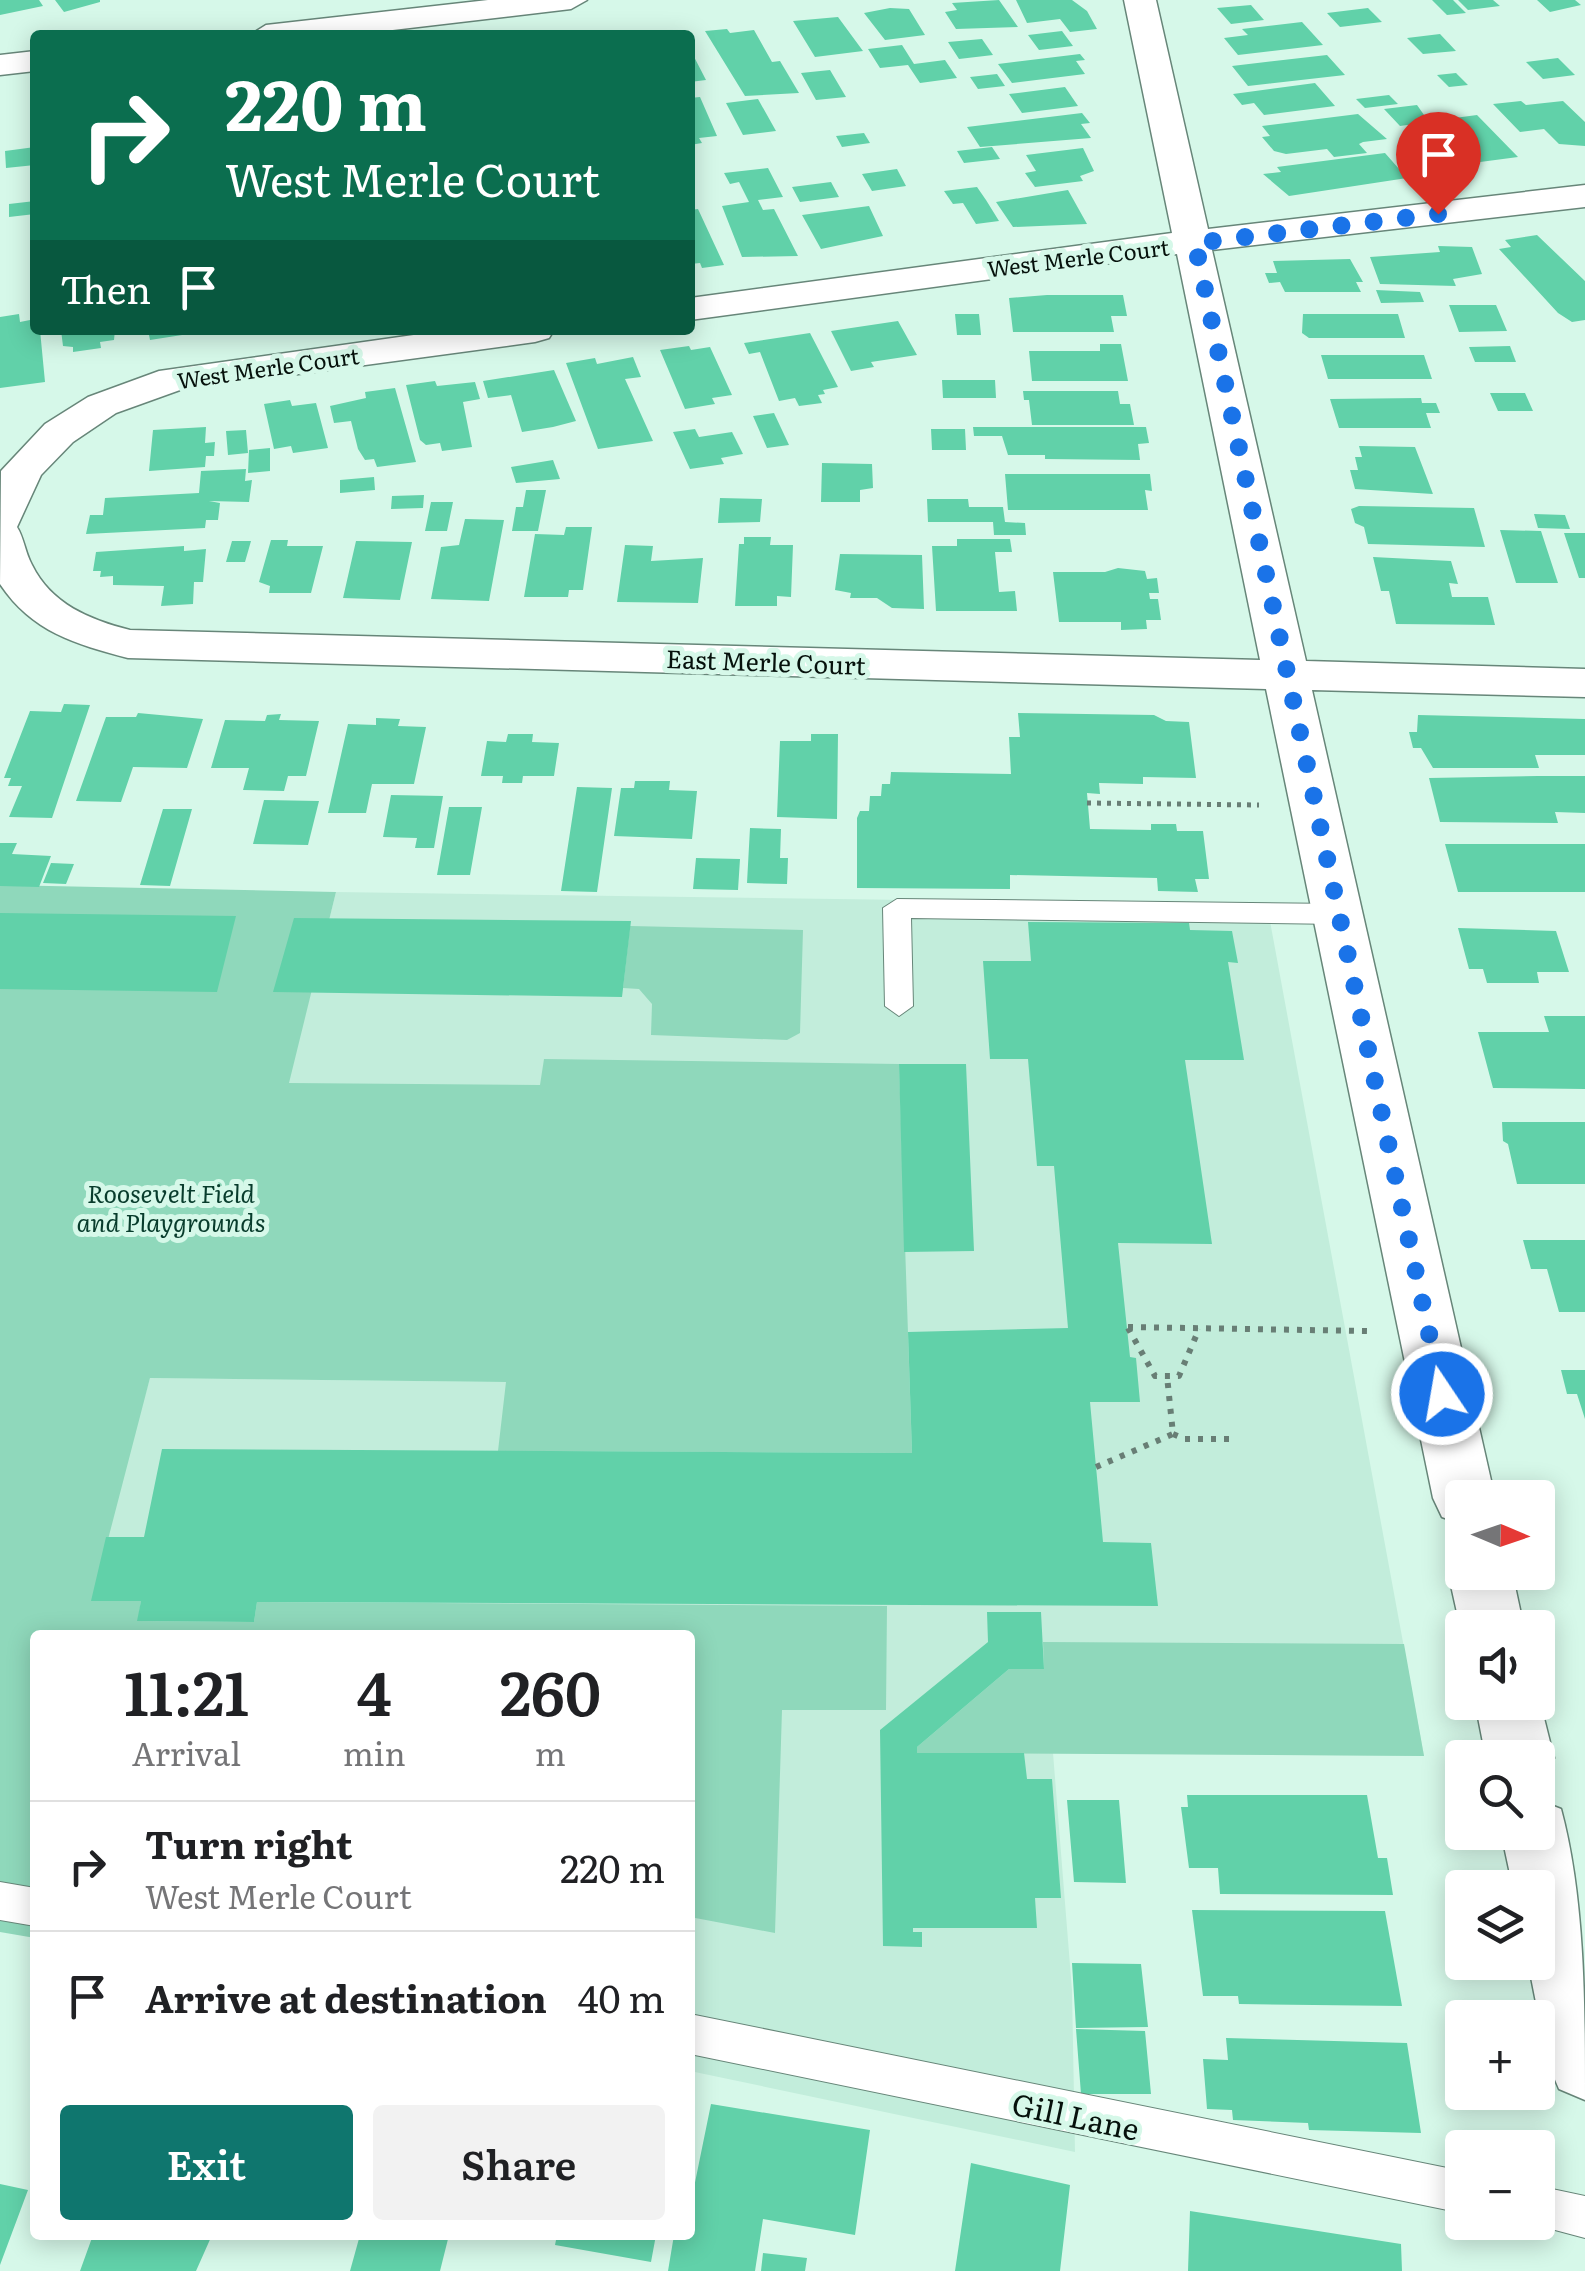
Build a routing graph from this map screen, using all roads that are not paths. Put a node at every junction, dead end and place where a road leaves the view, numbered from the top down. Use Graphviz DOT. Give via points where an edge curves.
graph roads {
  1 [pos="571,0"];
  2 [pos="1140,0"];
  3 [pos="310,30"];
  4 [pos="30,63"];
  5 [pos="0,66"];
  6 [pos="1585,196"];
  7 [pos="1195,243"];
  8 [pos="695,308"];
  9 [pos="498,335"];
  10 [pos="0,521"];
  11 [pos="0,533"];
  12 [pos="1288,675"];
  13 [pos="1585,684"];
  14 [pos="1339,914"];
  15 [pos="899,1006"];
  16 [pos="1460,1480"];
  17 [pos="1540,1850"];
  18 [pos="0,1901"];
  19 [pos="30,1906"];
  20 [pos="695,2035"];
  21 [pos="1585,2064"];
  22 [pos="1445,2189"];
  23 [pos="1555,2211"];
  24 [pos="1585,2217"];
  1 -- 3 [label="street"];
  2 -- 7 [label="street"];
  4 -- 5 [label="street"];
  6 -- 7 [label="street, West Merle Court"];
  7 -- 8 [label="street, West Merle Court"];
  7 -- 12 [label="street"];
  9 -- 10 [label="street, West Merle Court" via="174,379 102,406 60,433 22,471"];
  11 -- 12 [label="street, East Merle Court" via="2,552 25,590 67,625 128,644"];
  12 -- 13 [label="street, East Merle Court"];
  12 -- 14 [label="street"];
  14 -- 15 [label="lane" via="897,908"];
  14 -- 16 [label="street"];
  17 -- 21 [label="street"];
  18 -- 19 [label="lane"];
  20 -- 22 [label="lane, Gill Lane"];
  23 -- 24 [label="lane"];
}
